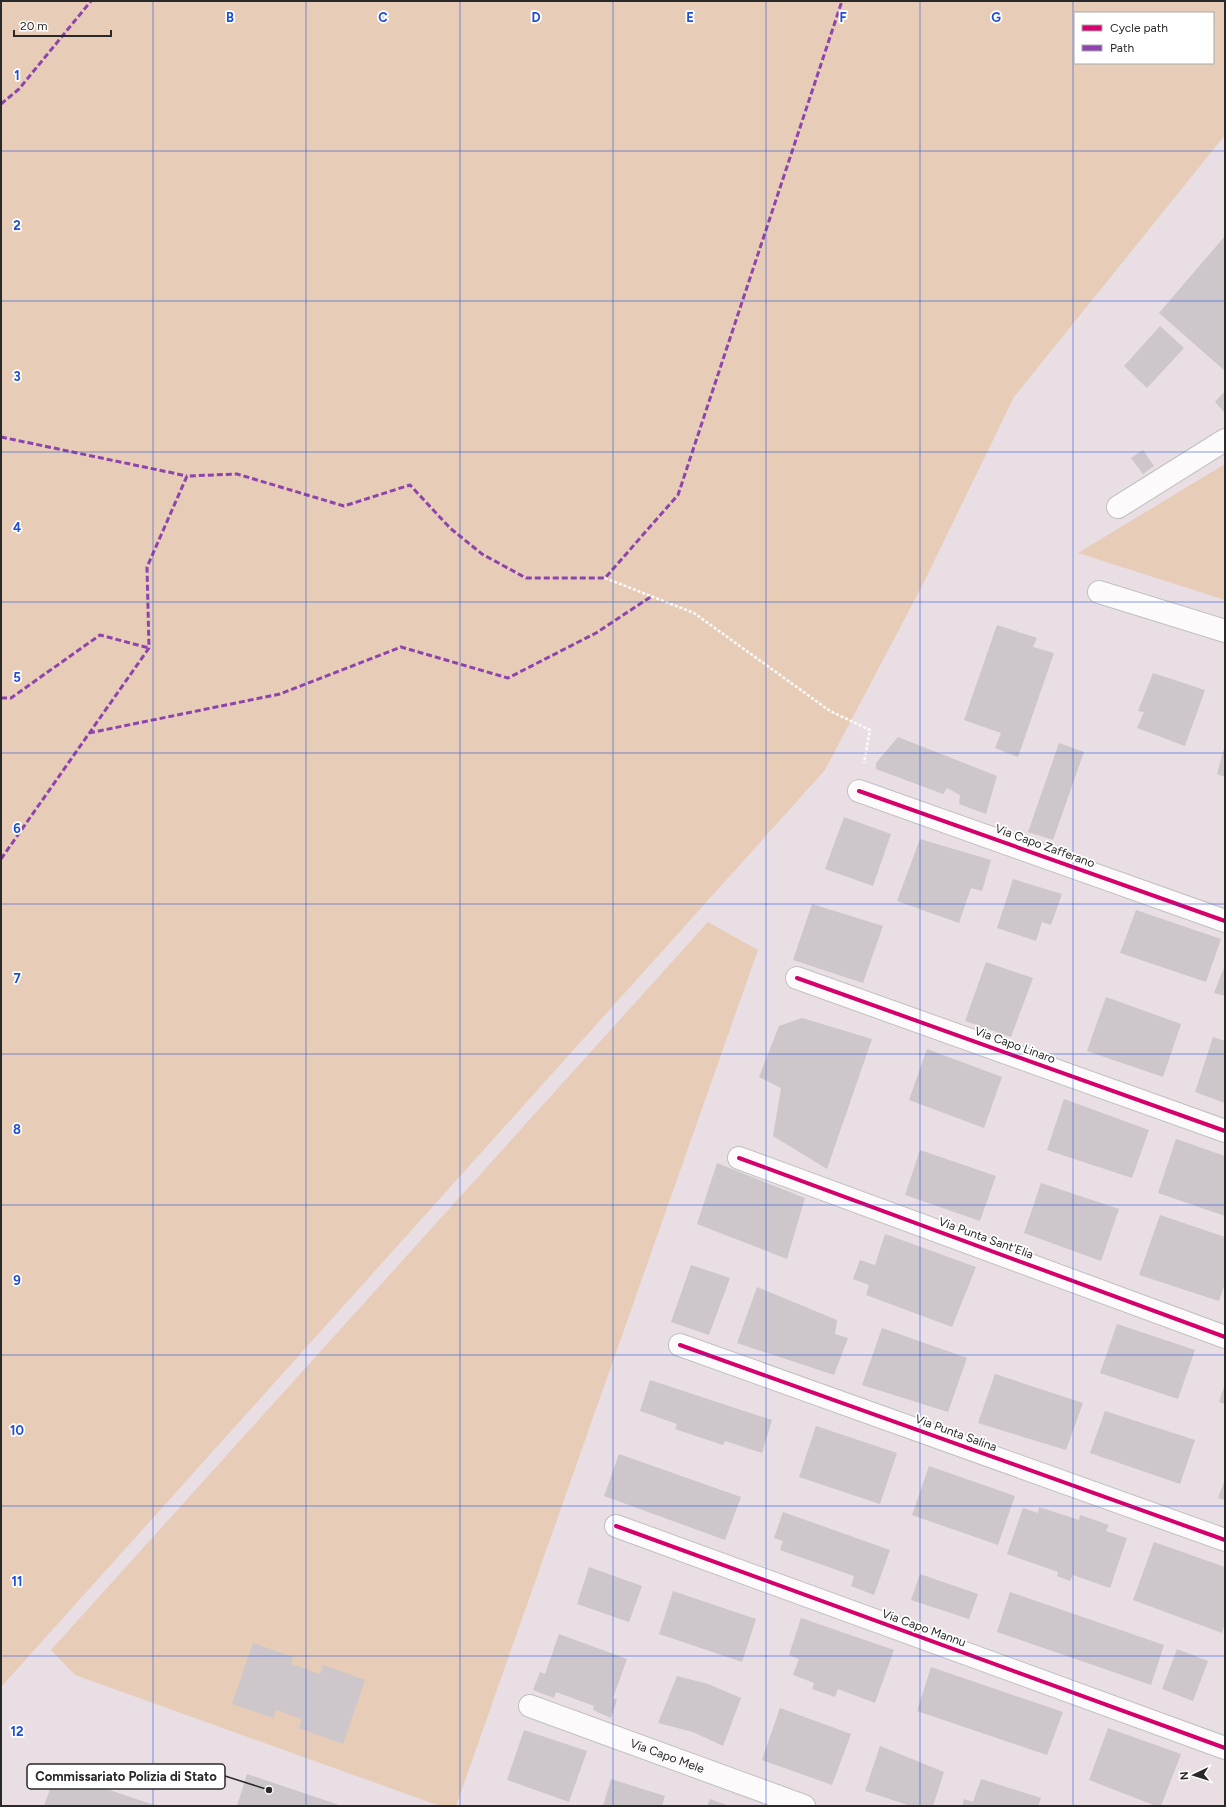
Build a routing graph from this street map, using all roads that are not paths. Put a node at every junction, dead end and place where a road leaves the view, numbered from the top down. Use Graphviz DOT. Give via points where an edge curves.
graph roads {
  1 [pos="1225,440"];
  2 [pos="1118,507"];
  3 [pos="1099,592"];
  4 [pos="1225,631"];
  5 [pos="859,791"];
  6 [pos="1225,921"];
  7 [pos="797,978"];
  8 [pos="1225,1131"];
  9 [pos="739,1158"];
  10 [pos="1225,1337"];
  11 [pos="680,1345"];
  12 [pos="616,1526"];
  13 [pos="1225,1540"];
  14 [pos="530,1706"];
  15 [pos="1225,1748"];
  16 [pos="804,1806"];
  1 -- 2 [label="street"];
  3 -- 4 [label="street"];
  5 -- 6 [label="street, Via Capo Zafferano"];
  7 -- 8 [label="street, Via Capo Linaro"];
  9 -- 10 [label="street, Via Punta Sant'Elia"];
  11 -- 13 [label="street, Via Punta Salina"];
  12 -- 15 [label="street, Via Capo Mannu"];
  14 -- 16 [label="street, Via Capo Mele"];
}
